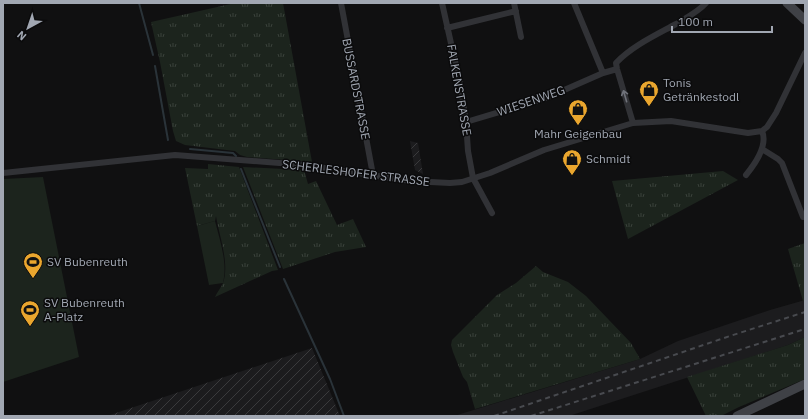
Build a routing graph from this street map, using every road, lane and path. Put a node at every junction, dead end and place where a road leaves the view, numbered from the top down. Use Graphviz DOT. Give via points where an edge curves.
graph roads {
  1 [pos="341,3"];
  2 [pos="442,3"];
  3 [pos="514,3"];
  4 [pos="574,3"];
  5 [pos="706,3"];
  6 [pos="787,3"];
  7 [pos="516,11"];
  8 [pos="805,20"];
  9 [pos="447,28"];
  10 [pos="521,37"];
  11 [pos="805,53"];
  12 [pos="617,69"];
  13 [pos="604,73"];
  14 [pos="466,122"];
  15 [pos="633,123"];
  16 [pos="762,131"];
  17 [pos="762,149"];
  18 [pos="3,172"];
  19 [pos="373,175"];
  20 [pos="746,175"];
  21 [pos="474,178"];
  22 [pos="492,213"];
  23 [pos="803,217"];
  24 [pos="805,384"];
  25 [pos="737,416"];
  1 -- 19 [label="street, BUSSARDSTRASSE"];
  2 -- 9 [label="street, FALKENSTRASSE"];
  3 -- 7 [label="street"];
  4 -- 13 [label="street"];
  5 -- 12 [label="street" via="687,18 622,56 616,63"];
  6 -- 8 [label="main road"];
  7 -- 9 [label="street"];
  7 -- 10 [label="street"];
  9 -- 14 [label="street, FALKENSTRASSE"];
  11 -- 16 [label="street" via="776,113"];
  12 -- 13 [label="street, WIESENWEG"];
  15 -- 12 [label="street, one-way"];
  13 -- 14 [label="street, WIESENWEG" via="546,98"];
  14 -- 21 [label="street, FALKENSTRASSE" via="468,151"];
  15 -- 16 [label="street, SCHERLESHOFER STRASSE" via="671,121 748,133"];
  15 -- 21 [label="street, SCHERLESHOFER STRASSE" via="544,150"];
  16 -- 17 [label="street"];
  17 -- 20 [label="street"];
  17 -- 23 [label="street" via="782,163"];
  18 -- 19 [label="street, SCHERLESHOFER STRASSE" via="175,155 305,165"];
  19 -- 21 [label="street, SCHERLESHOFER STRASSE" via="431,183 462,182"];
  21 -- 22 [label="street"];
  24 -- 25 [label="main road"];
}
